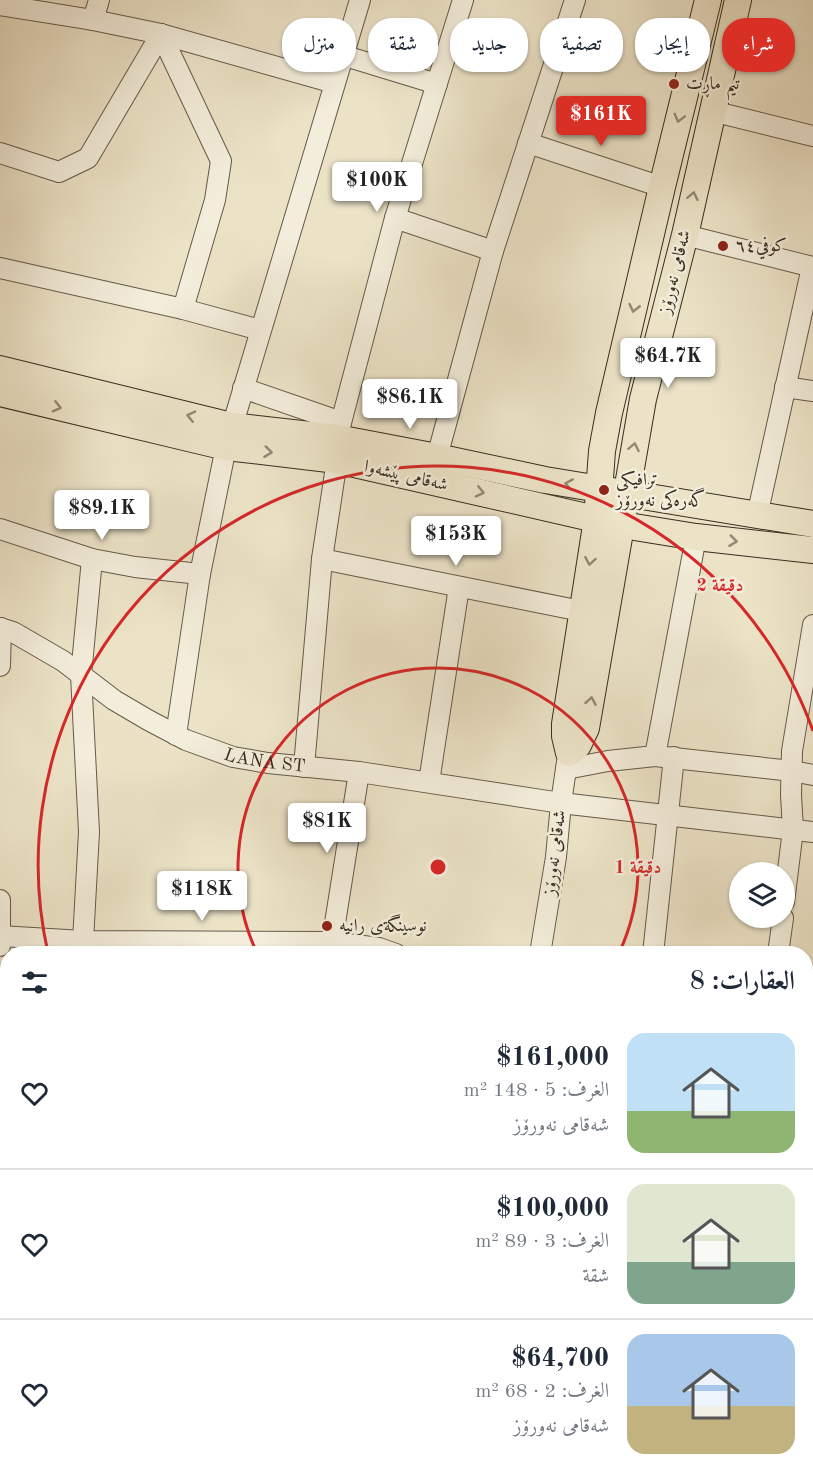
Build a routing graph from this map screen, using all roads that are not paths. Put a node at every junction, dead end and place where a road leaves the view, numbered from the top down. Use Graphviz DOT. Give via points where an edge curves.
graph roads {
  1 [pos="99,0"];
  2 [pos="360,0"];
  3 [pos="463,0"];
  4 [pos="575,0"];
  5 [pos="708,0"];
  6 [pos="738,0"];
  7 [pos="0,5"];
  8 [pos="354,18"];
  9 [pos="93,20"];
  10 [pos="161,34"];
  11 [pos="356,59"];
  12 [pos="337,72"];
  13 [pos="334,83"];
  14 [pos="437,84"];
  15 [pos="712,111"];
  16 [pos="813,136"];
  17 [pos="528,143"];
  18 [pos="0,153"];
  19 [pos="662,187"];
  20 [pos="395,218"];
  21 [pos="685,235"];
  22 [pos="493,251"];
  23 [pos="812,267"];
  24 [pos="0,268"];
  25 [pos="183,309"];
  26 [pos="260,330"];
  27 [pos="0,369"];
  28 [pos="785,387"];
  29 [pos="243,388"];
  30 [pos="813,391"];
  31 [pos="0,393"];
  32 [pos="229,436"];
  33 [pos="338,440"];
  34 [pos="437,457"];
  35 [pos="598,489"];
  36 [pos="625,494"];
  37 [pos="757,516"];
  38 [pos="597,519"];
  39 [pos="813,524"];
  40 [pos="622,525"];
  41 [pos="0,529"];
  42 [pos="696,537"];
  43 [pos="813,550"];
  44 [pos="92,559"];
  45 [pos="322,559"];
  46 [pos="200,574"];
  47 [pos="459,587"];
  48 [pos="581,611"];
  49 [pos="813,624"];
  50 [pos="1,628"];
  51 [pos="0,666"];
  52 [pos="81,675"];
  53 [pos="176,735"];
  54 [pos="665,757"];
  55 [pos="567,761"];
  56 [pos="304,766"];
  57 [pos="792,771"];
  58 [pos="360,772"];
  59 [pos="813,775"];
  60 [pos="429,782"];
  61 [pos="561,803"];
  62 [pos="669,816"];
  63 [pos="793,830"];
  64 [pos="813,832"];
  65 [pos="789,862"];
  66 [pos="0,900"];
  67 [pos="782,928"];
  68 [pos="0,939"];
  69 [pos="83,941"];
  70 [pos="150,946"];
  71 [pos="344,946"];
  72 [pos="541,946"];
  73 [pos="654,946"];
  74 [pos="779,946"];
  1 -- 9 [label="street"];
  2 -- 8 [label="street"];
  3 -- 14 [label="street"];
  4 -- 17 [label="street"];
  5 -- 19 [label="main road, شەقامی نەورۆز, one-way"];
  6 -- 15 [label="main road, شەقامی نەورۆز"];
  7 -- 9 [label="street"];
  9 -- 10 [label="street"];
  10 -- 13 [label="street"];
  10 -- 18 [label="street" via="88,158 59,172"];
  10 -- 25 [label="street" via="221,161 215,200"];
  11 -- 14 [label="street"];
  12 -- 13 [label="street"];
  13 -- 26 [label="street"];
  14 -- 20 [label="street"];
  15 -- 16 [label="street"];
  21 -- 15 [label="main road, شەقامی نەورۆز, one-way"];
  17 -- 19 [label="street"];
  17 -- 22 [label="street"];
  19 -- 35 [label="main road, شەقامی نەورۆز, one-way" via="609,413"];
  20 -- 22 [label="street"];
  20 -- 33 [label="street"];
  21 -- 23 [label="street"];
  36 -- 21 [label="main road, شەقامی نەورۆز, one-way" via="643,399"];
  22 -- 34 [label="street"];
  23 -- 28 [label="street"];
  24 -- 25 [label="street"];
  25 -- 26 [label="street"];
  26 -- 29 [label="street"];
  32 -- 27 [label="main road, شەقامی پێشەوا, one-way"];
  28 -- 30 [label="street"];
  28 -- 37 [label="street"];
  29 -- 32 [label="street"];
  29 -- 33 [label="street"];
  31 -- 32 [label="main road, شەقامی پێشەوا, one-way"];
  32 -- 33 [label="main road, شەقامی پێشەوا"];
  32 -- 46 [label="street"];
  33 -- 34 [label="main road, شەقامی پێشەوا"];
  33 -- 38 [label="main road, شەقامی پێشەوا, one-way"];
  33 -- 45 [label="street"];
  35 -- 34 [label="main road, شەقامی پێشەوا, one-way"];
  35 -- 36 [label="main road, شەقامی پێشەوا"];
  35 -- 38 [label="main road, شەقامی نەورۆز"];
  36 -- 37 [label="main road, شەقامی پێشەوا"];
  36 -- 40 [label="main road, شەقامی نەورۆز"];
  37 -- 39 [label="main road, شەقامی پێشەوا"];
  38 -- 40 [label="main road, شەقامی پێشەوا"];
  38 -- 48 [label="main road, شەقامی نەورۆز, one-way"];
  40 -- 42 [label="main road, شەقامی پێشەوا"];
  55 -- 40 [label="main road, شەقامی نەورۆز, one-way" via="586,728"];
  41 -- 44 [label="street"];
  42 -- 43 [label="main road, شەقامی پێشەوا, one-way"];
  42 -- 54 [label="street"];
  44 -- 46 [label="street"];
  44 -- 52 [label="street"];
  45 -- 47 [label="street"];
  45 -- 56 [label="street"];
  46 -- 53 [label="street"];
  47 -- 48 [label="street"];
  47 -- 60 [label="street"];
  48 -- 55 [label="main road, شەقامی نەورۆز" via="565,724"];
  49 -- 57 [label="street"];
  50 -- 51 [label="street"];
  50 -- 52 [label="street, LANA ST"];
  52 -- 53 [label="street, LANA ST" via="114,700"];
  52 -- 69 [label="street" via="89,832"];
  53 -- 56 [label="street, LANA ST" via="233,757"];
  54 -- 55 [label="street"];
  54 -- 57 [label="street"];
  54 -- 62 [label="street"];
  55 -- 61 [label="street, شەقامی نەورۆز"];
  56 -- 58 [label="street, LANA ST"];
  57 -- 59 [label="street"];
  57 -- 63 [label="street"];
  58 -- 60 [label="street, LANA ST"];
  58 -- 71 [label="street"];
  60 -- 61 [label="street, LANA ST"];
  61 -- 62 [label="street, LANA ST"];
  61 -- 72 [label="street, شەقامی نەورۆز"];
  62 -- 63 [label="street, LANA ST"];
  62 -- 73 [label="street"];
  63 -- 64 [label="street, LANA ST"];
  63 -- 65 [label="street"];
  66 -- 68 [label="street"];
  67 -- 74 [label="street"];
  68 -- 69 [label="street"];
  69 -- 70 [label="street"];
}
